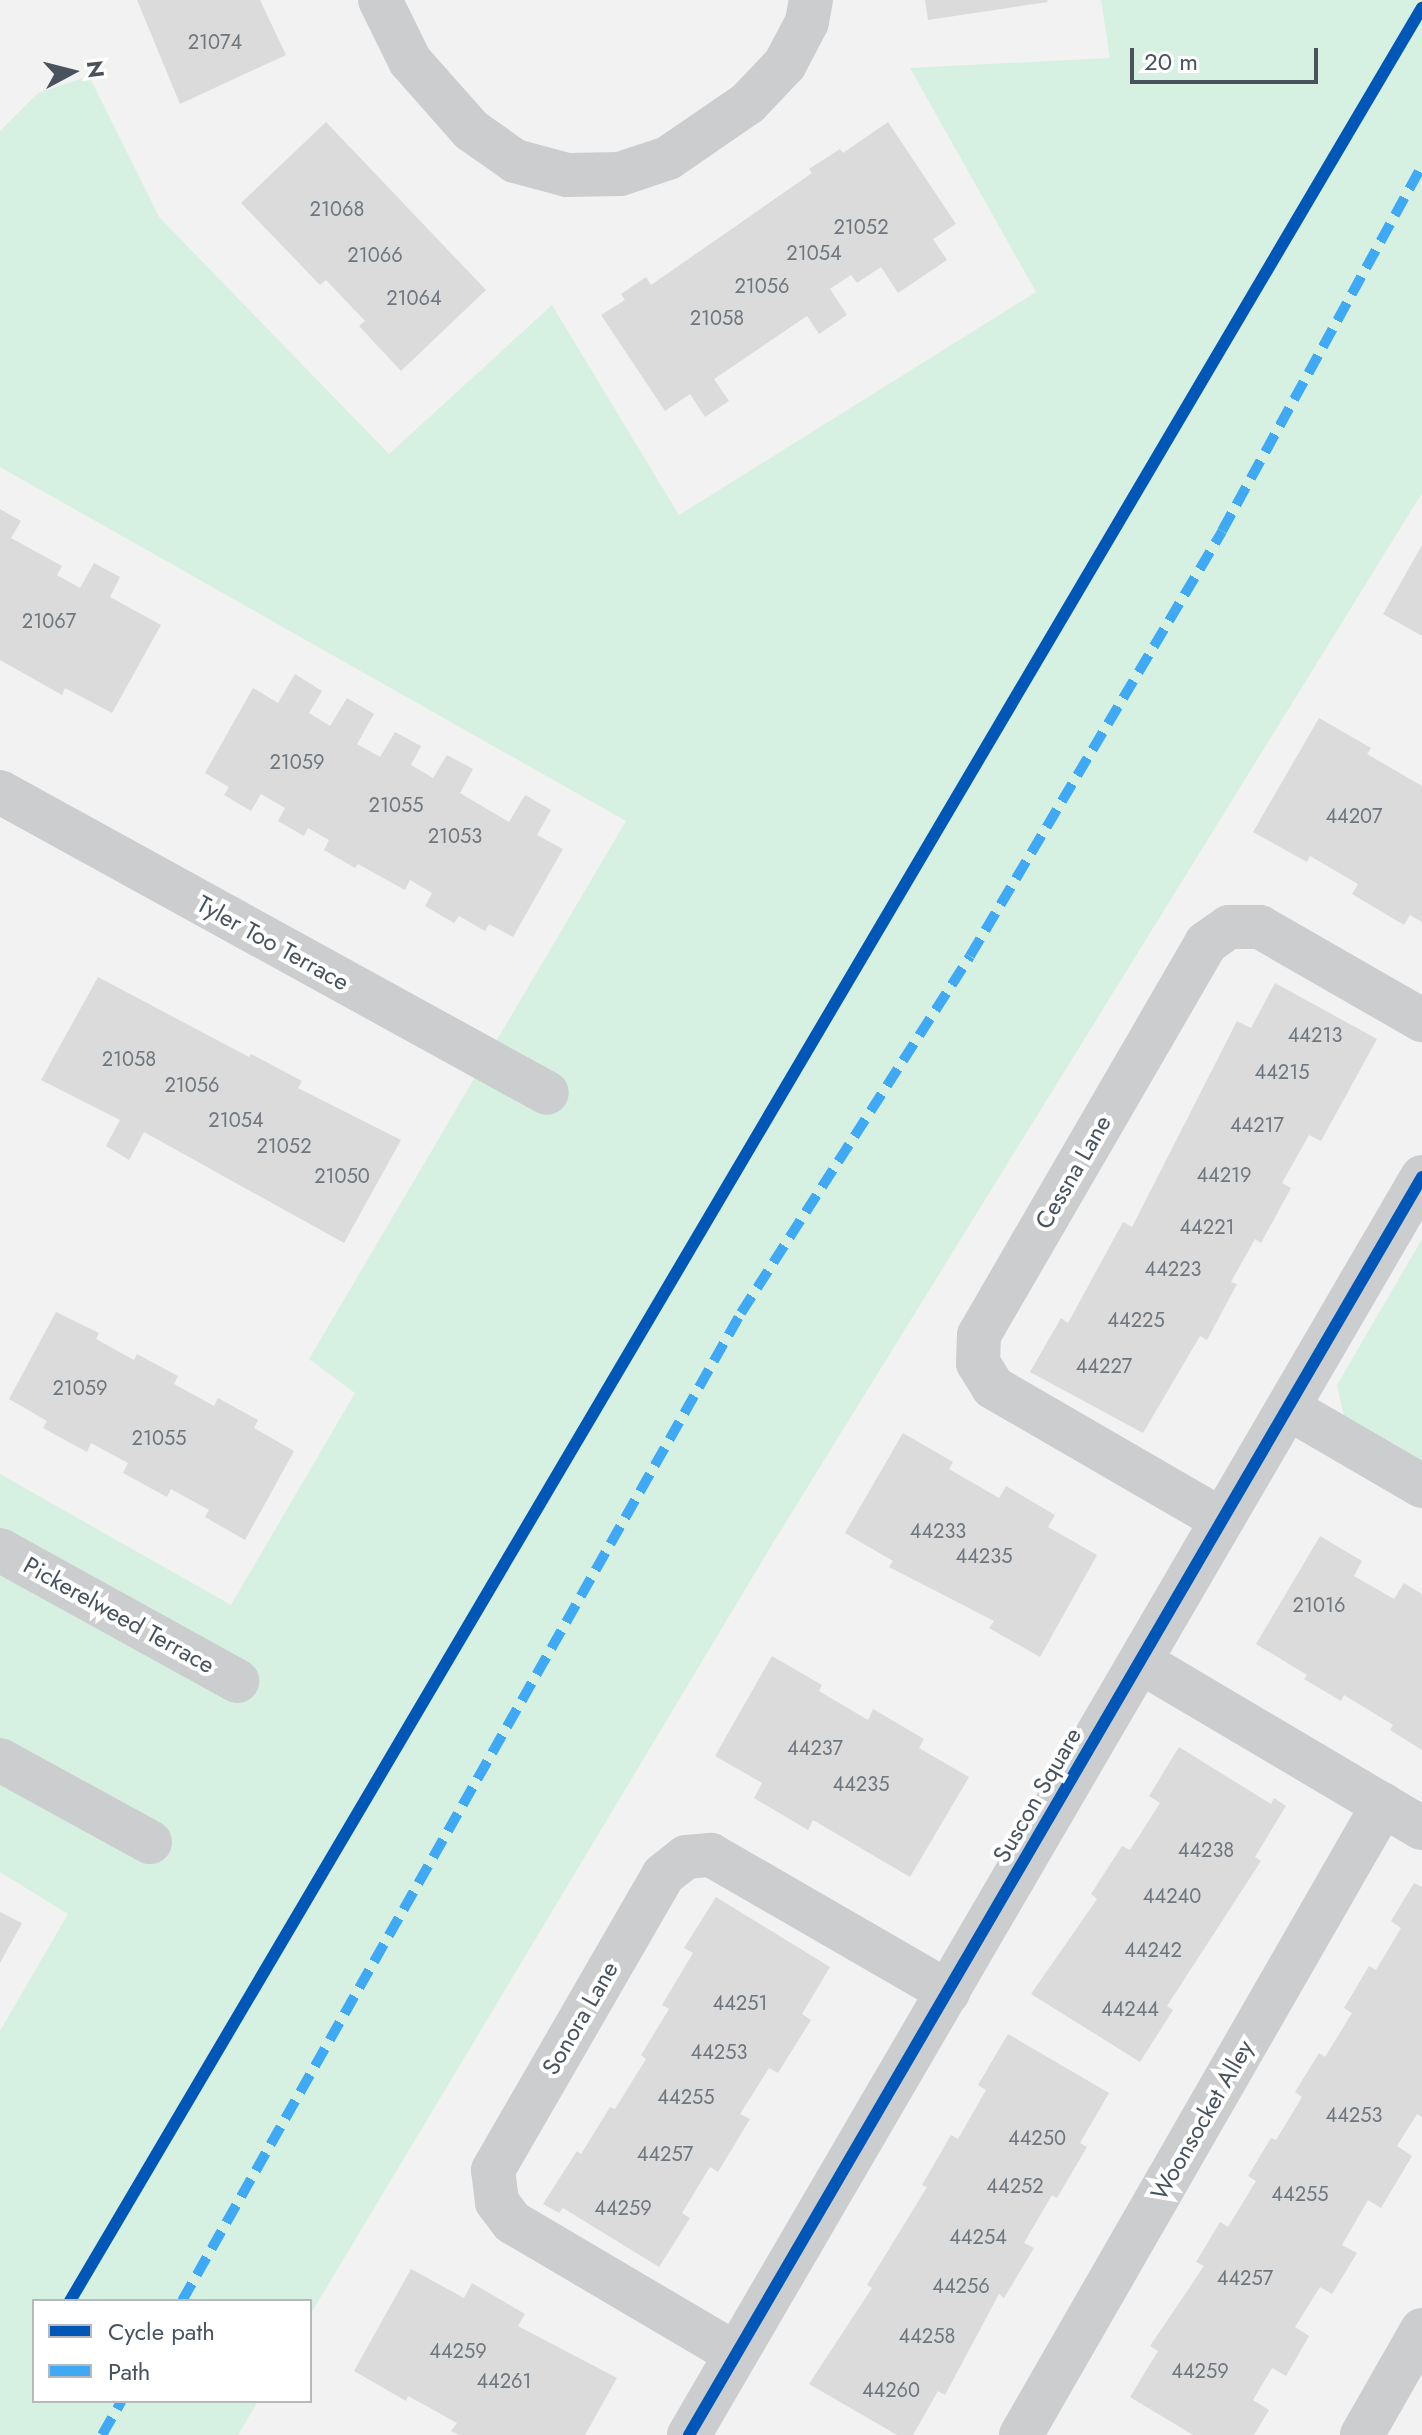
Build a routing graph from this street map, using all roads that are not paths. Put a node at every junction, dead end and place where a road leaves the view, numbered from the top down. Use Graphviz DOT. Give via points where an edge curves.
graph roads {
  1 [pos="380,0"];
  2 [pos="811,0"];
  3 [pos="0,792"];
  4 [pos="1422,1020"];
  5 [pos="547,1093"];
  6 [pos="1422,1177"];
  7 [pos="1288,1408"];
  8 [pos="1422,1486"];
  9 [pos="1222,1520"];
  10 [pos="0,1550"];
  11 [pos="1141,1662"];
  12 [pos="237,1681"];
  13 [pos="0,1760"];
  14 [pos="1383,1805"];
  15 [pos="1422,1828"];
  16 [pos="150,1842"];
  17 [pos="948,1992"];
  18 [pos="1422,2330"];
  19 [pos="736,2354"];
  20 [pos="689,2435"];
  21 [pos="1021,2435"];
  22 [pos="1362,2435"];
  1 -- 2 [label="street" via="410,61 471,130 515,161 567,175 620,174 668,158 748,103 785,64 807,22"];
  3 -- 5 [label="street, Tyler Too Terrace"];
  4 -- 9 [label="street, Cessna Lane" via="1260,927 1229,927 1206,943 979,1335 978,1363 993,1387"];
  6 -- 7 [label="street, Suscon Square"];
  7 -- 8 [label="street"];
  7 -- 9 [label="street, Suscon Square"];
  9 -- 11 [label="street, Suscon Square"];
  10 -- 12 [label="street, Pickerelweed Terrace"];
  11 -- 14 [label="street"];
  11 -- 17 [label="street, Suscon Square"];
  13 -- 16 [label="street"];
  14 -- 15 [label="street"];
  14 -- 21 [label="street, Woonsocket Alley"];
  17 -- 19 [label="street, Suscon Square"];
  17 -- 19 [label="street, Sonora Lane" via="711,1855 686,1857 663,1875 493,2170 497,2202 512,2222"];
  18 -- 22 [label="street"];
  19 -- 20 [label="street, Suscon Square"];
}
